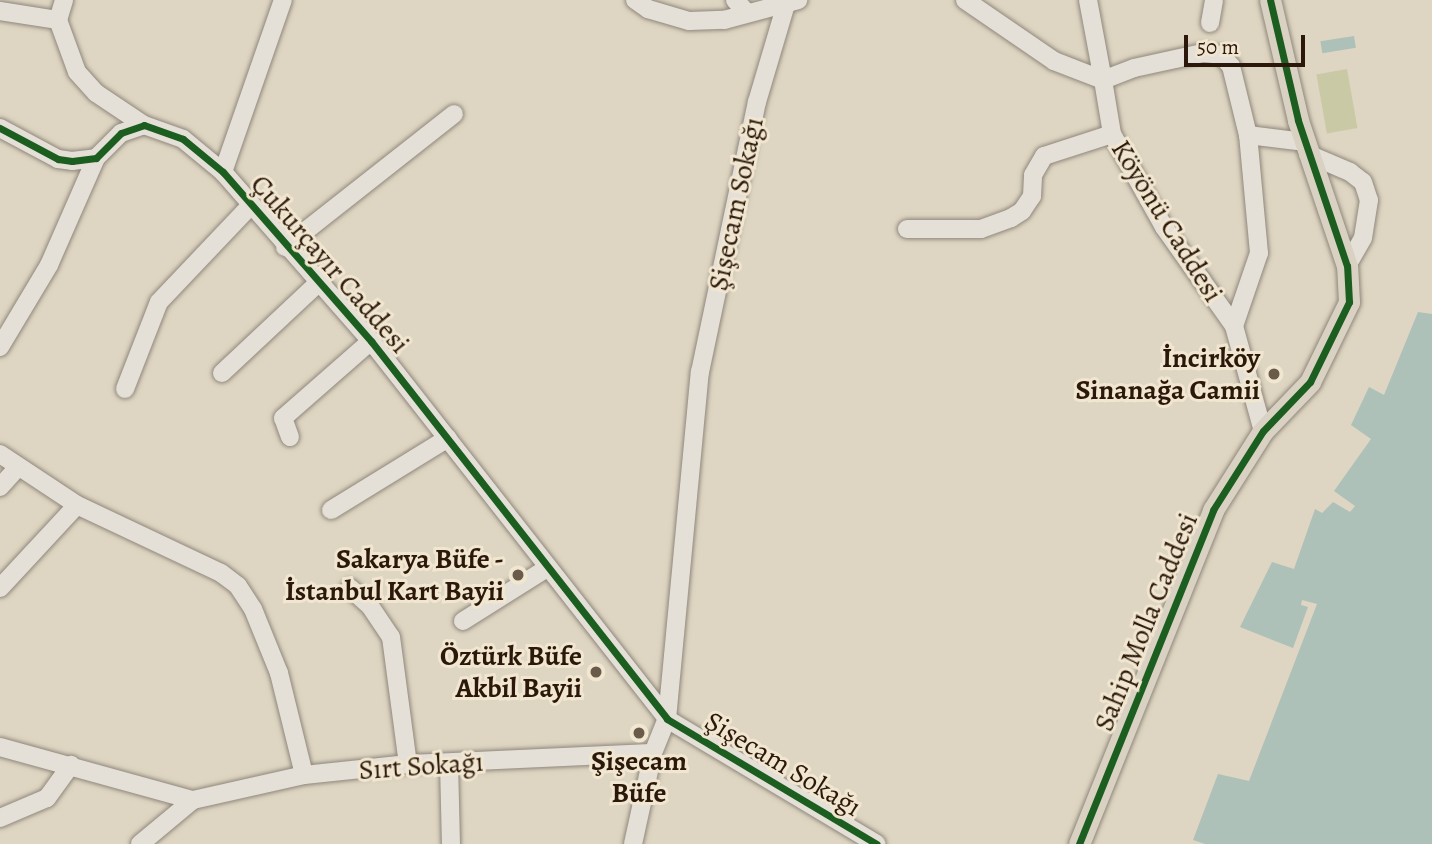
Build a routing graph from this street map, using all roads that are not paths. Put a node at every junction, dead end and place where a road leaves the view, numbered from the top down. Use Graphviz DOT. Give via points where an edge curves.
graph roads {
  1 [pos="64,0"];
  2 [pos="283,0"];
  3 [pos="635,0"];
  4 [pos="965,0"];
  5 [pos="1088,0"];
  6 [pos="1214,0"];
  7 [pos="1270,0"];
  8 [pos="792,2"];
  9 [pos="741,7"];
  10 [pos="0,11"];
  11 [pos="58,20"];
  12 [pos="1210,23"];
  13 [pos="1102,80"];
  14 [pos="454,114"];
  15 [pos="144,125"];
  16 [pos="0,128"];
  17 [pos="1112,134"];
  18 [pos="1248,135"];
  19 [pos="1306,148"];
  20 [pos="96,158"];
  21 [pos="223,172"];
  22 [pos="250,206"];
  23 [pos="907,229"];
  24 [pos="285,247"];
  25 [pos="1347,266"];
  26 [pos="317,284"];
  27 [pos="1234,326"];
  28 [pos="371,341"];
  29 [pos="0,347"];
  30 [pos="222,373"];
  31 [pos="125,389"];
  32 [pos="1263,431"];
  33 [pos="290,437"];
  34 [pos="448,438"];
  35 [pos="0,454"];
  36 [pos="17,468"];
  37 [pos="0,487"];
  38 [pos="77,505"];
  39 [pos="331,510"];
  40 [pos="547,568"];
  41 [pos="351,587"];
  42 [pos="0,588"];
  43 [pos="463,621"];
  44 [pos="667,719"];
  45 [pos="0,747"];
  46 [pos="653,753"];
  47 [pos="449,763"];
  48 [pos="408,764"];
  49 [pos="71,765"];
  50 [pos="304,775"];
  51 [pos="193,800"];
  52 [pos="0,818"];
  53 [pos="140,844"];
  54 [pos="451,844"];
  55 [pos="633,844"];
  56 [pos="877,844"];
  57 [pos="1079,844"];
  1 -- 11 [label="street"];
  2 -- 21 [label="street"];
  3 -- 9 [label="street" via="648,9 689,21"];
  4 -- 13 [label="street" via="1054,61"];
  5 -- 13 [label="street, Köyönü Caddesi"];
  6 -- 12 [label="street"];
  7 -- 19 [label="main road, Sahip Molla Caddesi"];
  8 -- 9 [label="street"];
  8 -- 44 [label="street, Şişecam Sokağı" via="757,102 700,372"];
  10 -- 11 [label="street"];
  11 -- 15 [label="street, Çukurçayır Caddesi" via="77,72 96,93"];
  13 -- 17 [label="street, Köyönü Caddesi"];
  13 -- 18 [label="street" via="1203,53 1221,55 1231,66"];
  14 -- 24 [label="street"];
  15 -- 20 [label="street" via="121,133"];
  15 -- 21 [label="street, Çukurçayır Caddesi" via="183,139"];
  16 -- 20 [label="street" via="58,159"];
  17 -- 23 [label="street" via="1044,156 1033,175 1032,196 1011,218 981,229"];
  17 -- 27 [label="street, Köyönü Caddesi" via="1164,227"];
  18 -- 19 [label="street"];
  18 -- 27 [label="street" via="1259,253"];
  19 -- 25 [label="main road, Sahip Molla Caddesi"];
  19 -- 25 [label="street" via="1363,182 1369,200 1363,238"];
  20 -- 29 [label="street" via="49,265"];
  21 -- 22 [label="street, Çukurçayır Caddesi"];
  22 -- 24 [label="street, Çukurçayır Caddesi"];
  22 -- 31 [label="street" via="159,302"];
  24 -- 26 [label="street, Çukurçayır Caddesi"];
  25 -- 32 [label="main road, Sahip Molla Caddesi" via="1349,302 1334,338 1310,382"];
  26 -- 28 [label="street, Çukurçayır Caddesi"];
  26 -- 30 [label="street"];
  27 -- 32 [label="street, Köyönü Caddesi"];
  28 -- 33 [label="street" via="282,418"];
  28 -- 34 [label="street, Çukurçayır Caddesi"];
  32 -- 57 [label="main road, Sahip Molla Caddesi" via="1213,510"];
  34 -- 39 [label="street"];
  34 -- 40 [label="street, Çukurçayır Caddesi"];
  35 -- 36 [label="street"];
  36 -- 37 [label="street"];
  36 -- 38 [label="street"];
  38 -- 42 [label="street"];
  38 -- 50 [label="street" via="220,573 238,586 279,673"];
  40 -- 43 [label="street"];
  40 -- 44 [label="street, Çukurçayır Caddesi"];
  41 -- 48 [label="street" via="391,637"];
  44 -- 46 [label="street"];
  44 -- 56 [label="street, Şişecam Sokağı"];
  45 -- 49 [label="street"];
  46 -- 47 [label="street, Sırt Sokağı"];
  46 -- 55 [label="street"];
  47 -- 48 [label="street, Sırt Sokağı"];
  47 -- 54 [label="street"];
  48 -- 50 [label="street, Sırt Sokağı"];
  49 -- 51 [label="street"];
  49 -- 52 [label="street" via="47,798"];
  50 -- 51 [label="street, Sırt Sokağı"];
  51 -- 53 [label="street"];
}
